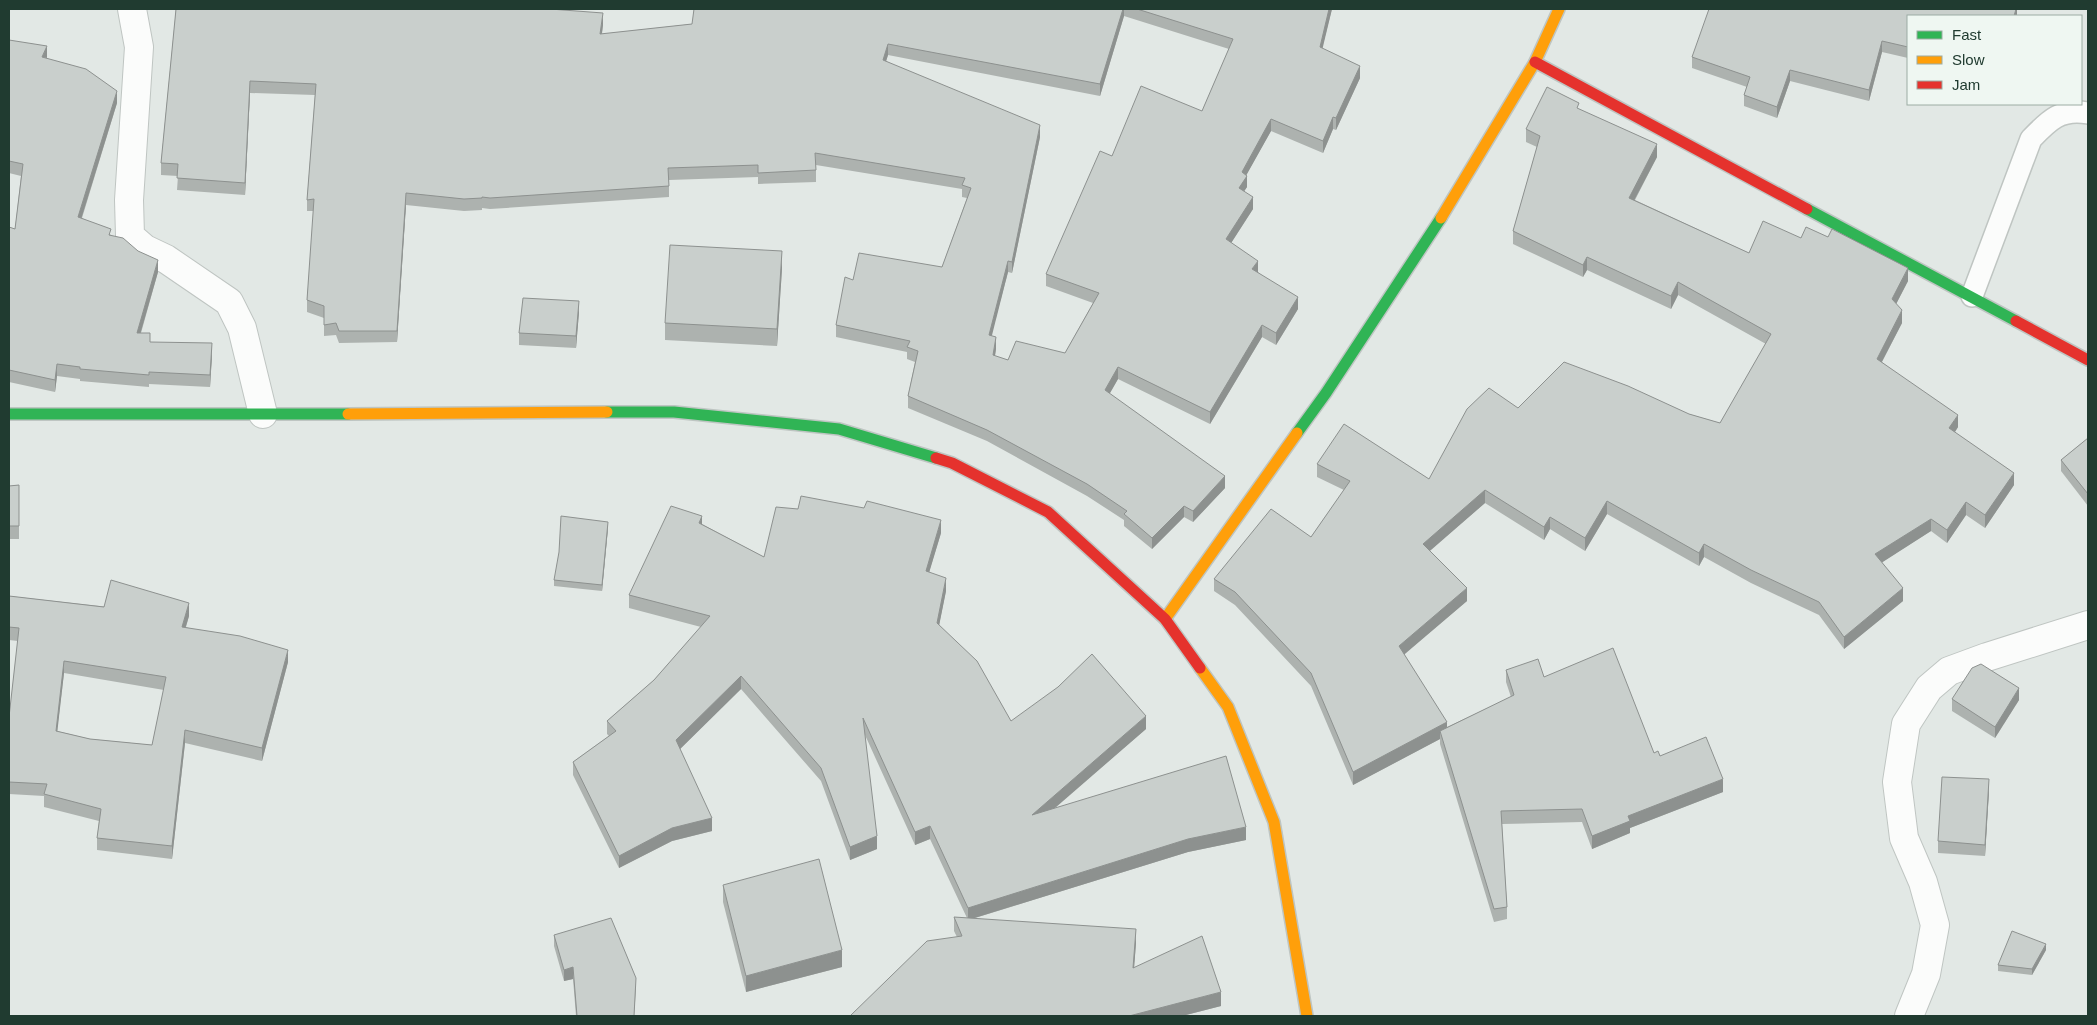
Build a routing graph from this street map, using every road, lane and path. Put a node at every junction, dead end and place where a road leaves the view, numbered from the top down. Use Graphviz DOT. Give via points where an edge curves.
graph roads {
  1 [pos="132,9"];
  2 [pos="1553,11"];
  3 [pos="1535,62"];
  4 [pos="2088,113"];
  5 [pos="1972,296"];
  6 [pos="2088,360"];
  7 [pos="9,414"];
  8 [pos="263,414"];
  9 [pos="1165,619"];
  10 [pos="2088,625"];
  11 [pos="1307,1016"];
  12 [pos="1909,1016"];
  1 -- 8 [label="street" via="139,46 129,200 130,236 229,302 242,328"];
  2 -- 3 [label="main road"];
  3 -- 5 [label="main road"];
  3 -- 9 [label="main road" via="1446,212 1326,393"];
  4 -- 5 [label="lane" via="2076,111 2050,119 2031,139"];
  5 -- 6 [label="main road"];
  7 -- 8 [label="main road"];
  8 -- 9 [label="main road" via="674,412 839,429 952,463 1048,512"];
  9 -- 11 [label="main road" via="1228,707 1274,822"];
  10 -- 12 [label="street" via="1949,671 1929,688 1906,724 1897,782 1904,838 1923,882 1935,925 1926,974"];
}
